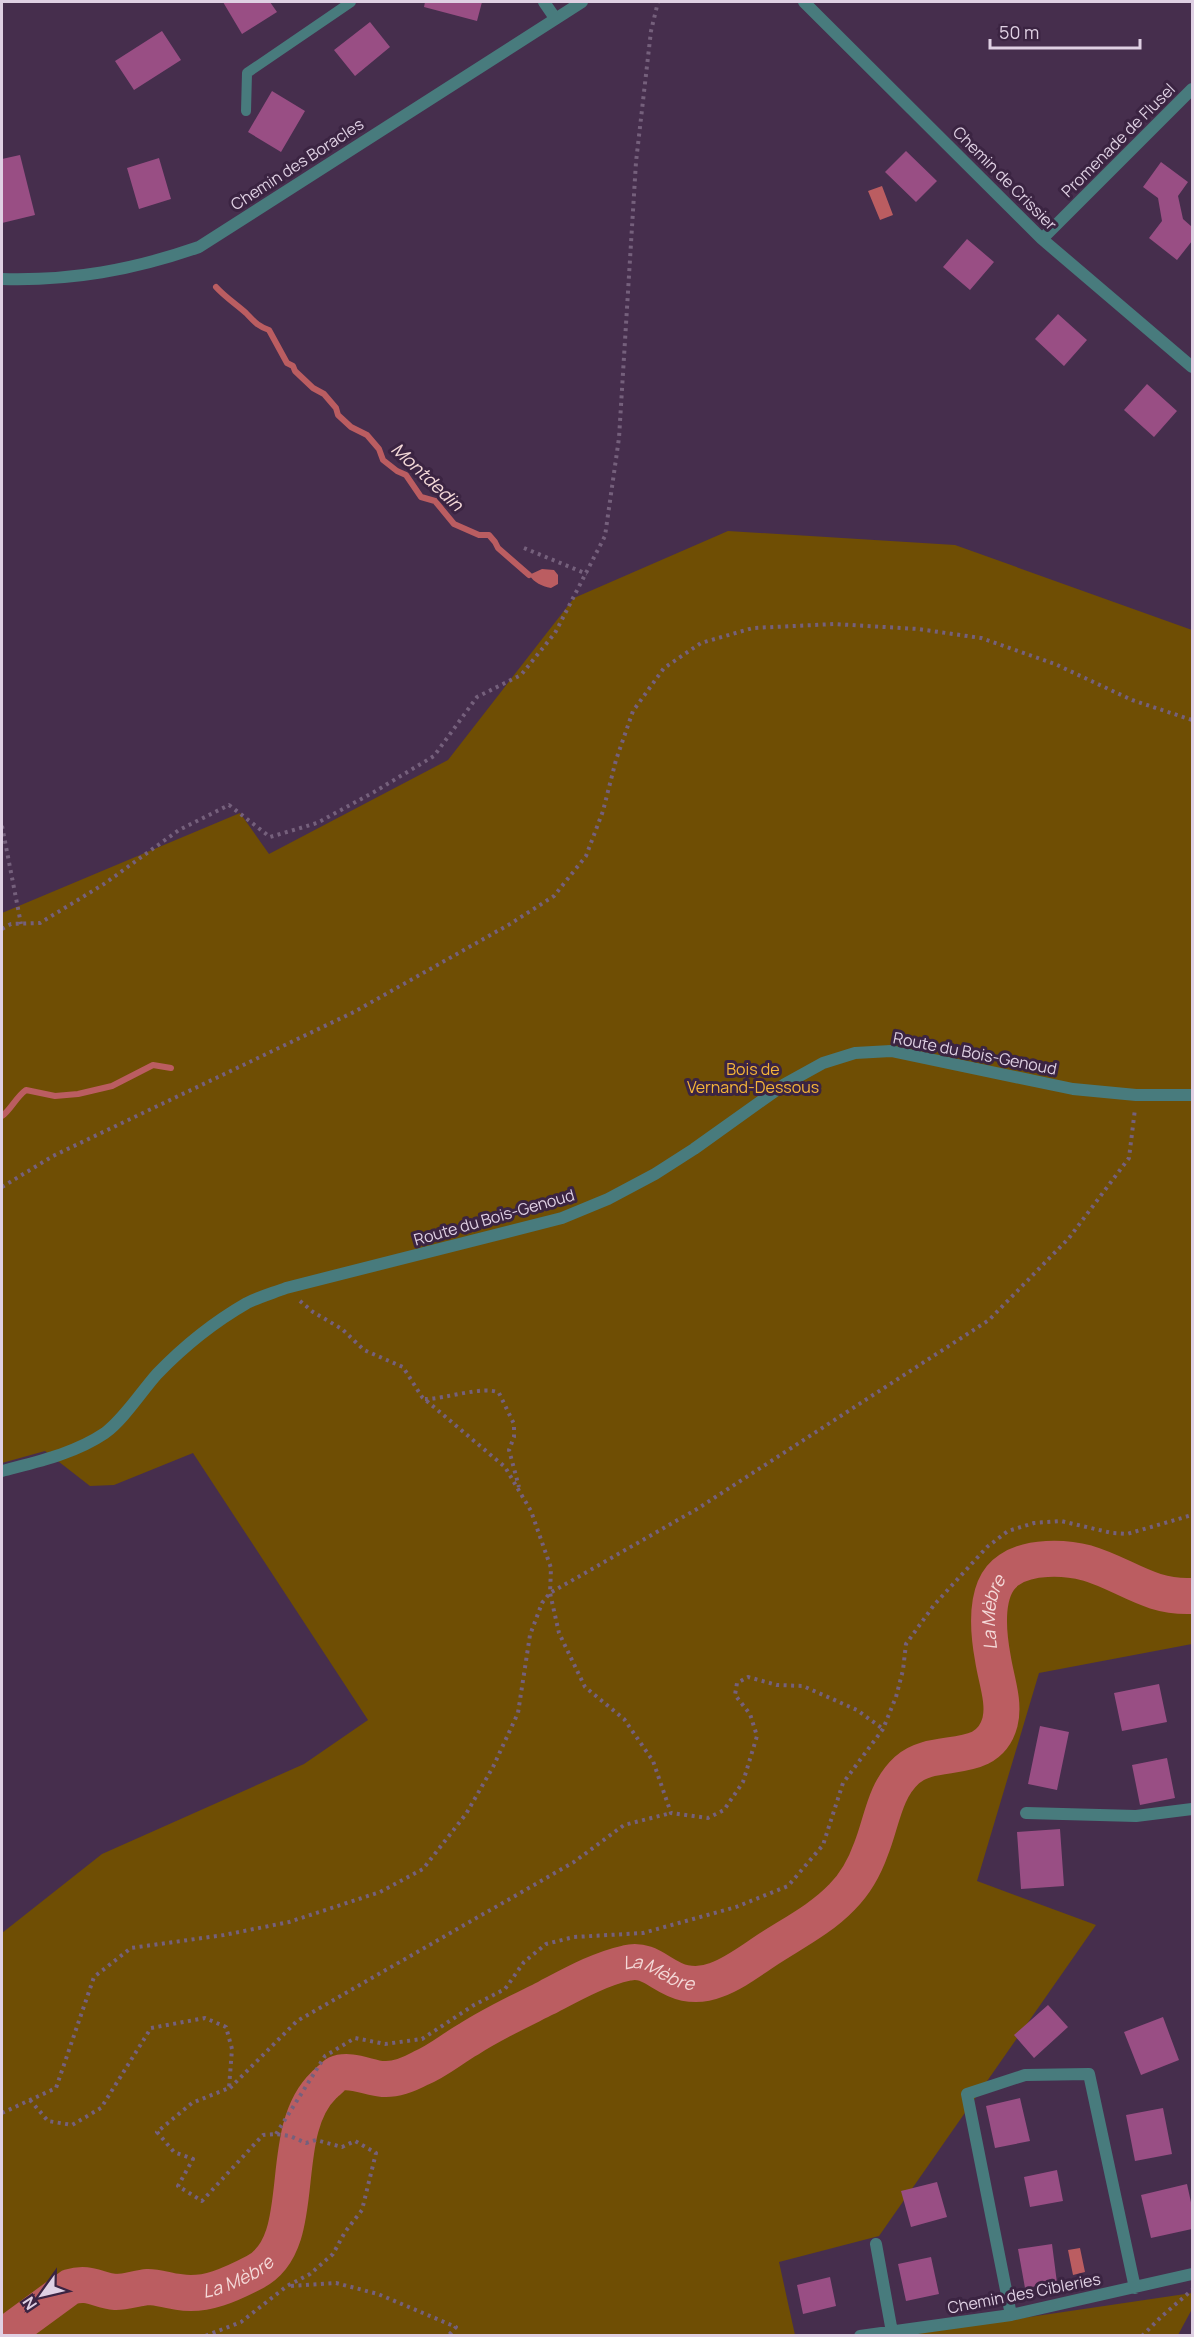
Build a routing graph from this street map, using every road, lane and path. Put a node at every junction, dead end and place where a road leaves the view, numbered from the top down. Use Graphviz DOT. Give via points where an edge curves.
graph roads {
  1 [pos="351,2"];
  2 [pos="544,2"];
  3 [pos="582,2"];
  4 [pos="658,2"];
  5 [pos="804,2"];
  6 [pos="555,18"];
  7 [pos="1192,89"];
  8 [pos="246,111"];
  9 [pos="1042,239"];
  10 [pos="2,279"];
  11 [pos="1192,367"];
  12 [pos="524,548"];
  13 [pos="587,574"];
  14 [pos="1192,720"];
  15 [pos="2,826"];
  16 [pos="21,924"];
  17 [pos="2,929"];
  18 [pos="1136,1095"];
  19 [pos="1192,1095"];
  20 [pos="2,1187"];
  21 [pos="286,1288"];
  22 [pos="424,1399"];
  23 [pos="2,1471"];
  24 [pos="520,1492"];
  25 [pos="1192,1515"];
  26 [pos="550,1593"];
  27 [pos="883,1729"];
  28 [pos="1192,1809"];
  29 [pos="671,1813"];
  30 [pos="1026,1813"];
  31 [pos="229,2088"];
  32 [pos="30,2100"];
  33 [pos="2,2113"];
  34 [pos="276,2134"];
  35 [pos="876,2244"];
  36 [pos="1192,2274"];
  37 [pos="287,2286"];
  38 [pos="1135,2288"];
  39 [pos="1192,2290"];
  40 [pos="1011,2315"];
  41 [pos="892,2332"];
  42 [pos="205,2336"];
  43 [pos="448,2336"];
  44 [pos="860,2336"];
  45 [pos="1142,2336"];
  1 -- 8 [label="lane" via="247,73"];
  2 -- 6 [label="street"];
  3 -- 6 [label="street, Chemin des Boracles"];
  4 -- 13 [label="path" via="636,162 619,438 605,536"];
  5 -- 9 [label="street, Chemin de Crissier"];
  6 -- 10 [label="street, Chemin des Boracles" via="199,247 114,272 39,280"];
  7 -- 9 [label="street, Promenade de Flusel"];
  9 -- 11 [label="street, Chemin de Crissier"];
  12 -- 13 [label="path"];
  13 -- 16 [label="path" via="555,633 521,675 477,697 434,756 317,823 270,837 229,805 178,830 104,884 40,923"];
  14 -- 20 [label="path" via="1132,700 1055,664 981,638 834,624 753,628 701,643 664,668 633,711 586,856 554,896 354,1011 63,1151"];
  15 -- 16 [label="path"];
  16 -- 17 [label="path"];
  18 -- 19 [label="street, Route du Bois-Genoud"];
  18 -- 21 [label="street, Route du Bois-Genoud" via="1073,1089 891,1051 855,1053 823,1063 785,1084 654,1174 572,1214"];
  18 -- 26 [label="path" via="1129,1158 1069,1238 989,1320 697,1509"];
  21 -- 22 [label="path" via="364,1350 404,1367"];
  21 -- 23 [label="street, Route du Bois-Genoud" via="249,1302 183,1348 106,1432 51,1458"];
  22 -- 24 [label="path" via="505,1467"];
  22 -- 24 [label="path" via="482,1389 499,1393 514,1424 509,1450"];
  24 -- 26 [label="path" via="531,1511 551,1568"];
  25 -- 27 [label="path" via="1127,1534 1061,1521 1034,1523 1008,1531 958,1577 906,1644 898,1688"];
  26 -- 29 [label="path" via="559,1633 585,1687 624,1719 648,1753"];
  26 -- 32 [label="path" via="530,1635 518,1713 466,1814 423,1869 380,1892 289,1922 131,1948 94,1977 56,2088"];
  27 -- 29 [label="path" via="857,1710 803,1686 748,1677 737,1683 735,1695 750,1714 758,1736 742,1782 724,1810 708,1818"];
  27 -- 34 [label="path" via="843,1783 823,1845 788,1886 736,1907 644,1934 574,1937 546,1944 524,1962 505,1989 422,2039 385,2044 355,2038 325,2056"];
  28 -- 30 [label="street" via="1136,1816"];
  29 -- 31 [label="path" via="624,1825 574,1862 297,2021"];
  31 -- 32 [label="path" via="232,2049 226,2027 205,2019 151,2028 101,2108 72,2125 48,2121"];
  31 -- 34 [label="path" via="192,2103 157,2132 174,2152 193,2159 178,2186 202,2201 257,2140"];
  32 -- 33 [label="path"];
  34 -- 37 [label="path" via="306,2143 316,2140 342,2147 355,2141 376,2153 362,2210 333,2254 310,2274"];
  35 -- 41 [label="street"];
  36 -- 38 [label="street, Chemin des Cibleries"];
  37 -- 42 [label="path" via="241,2322"];
  37 -- 43 [label="path" via="336,2283 378,2294 456,2327"];
  38 -- 40 [label="street, Chemin des Cibleries"];
  38 -- 40 [label="street" via="1089,2074 1025,2075 967,2094"];
  39 -- 45 [label="path"];
  40 -- 41 [label="street, Chemin des Cibleries"];
  41 -- 44 [label="street, Chemin des Cibleries"];
}
